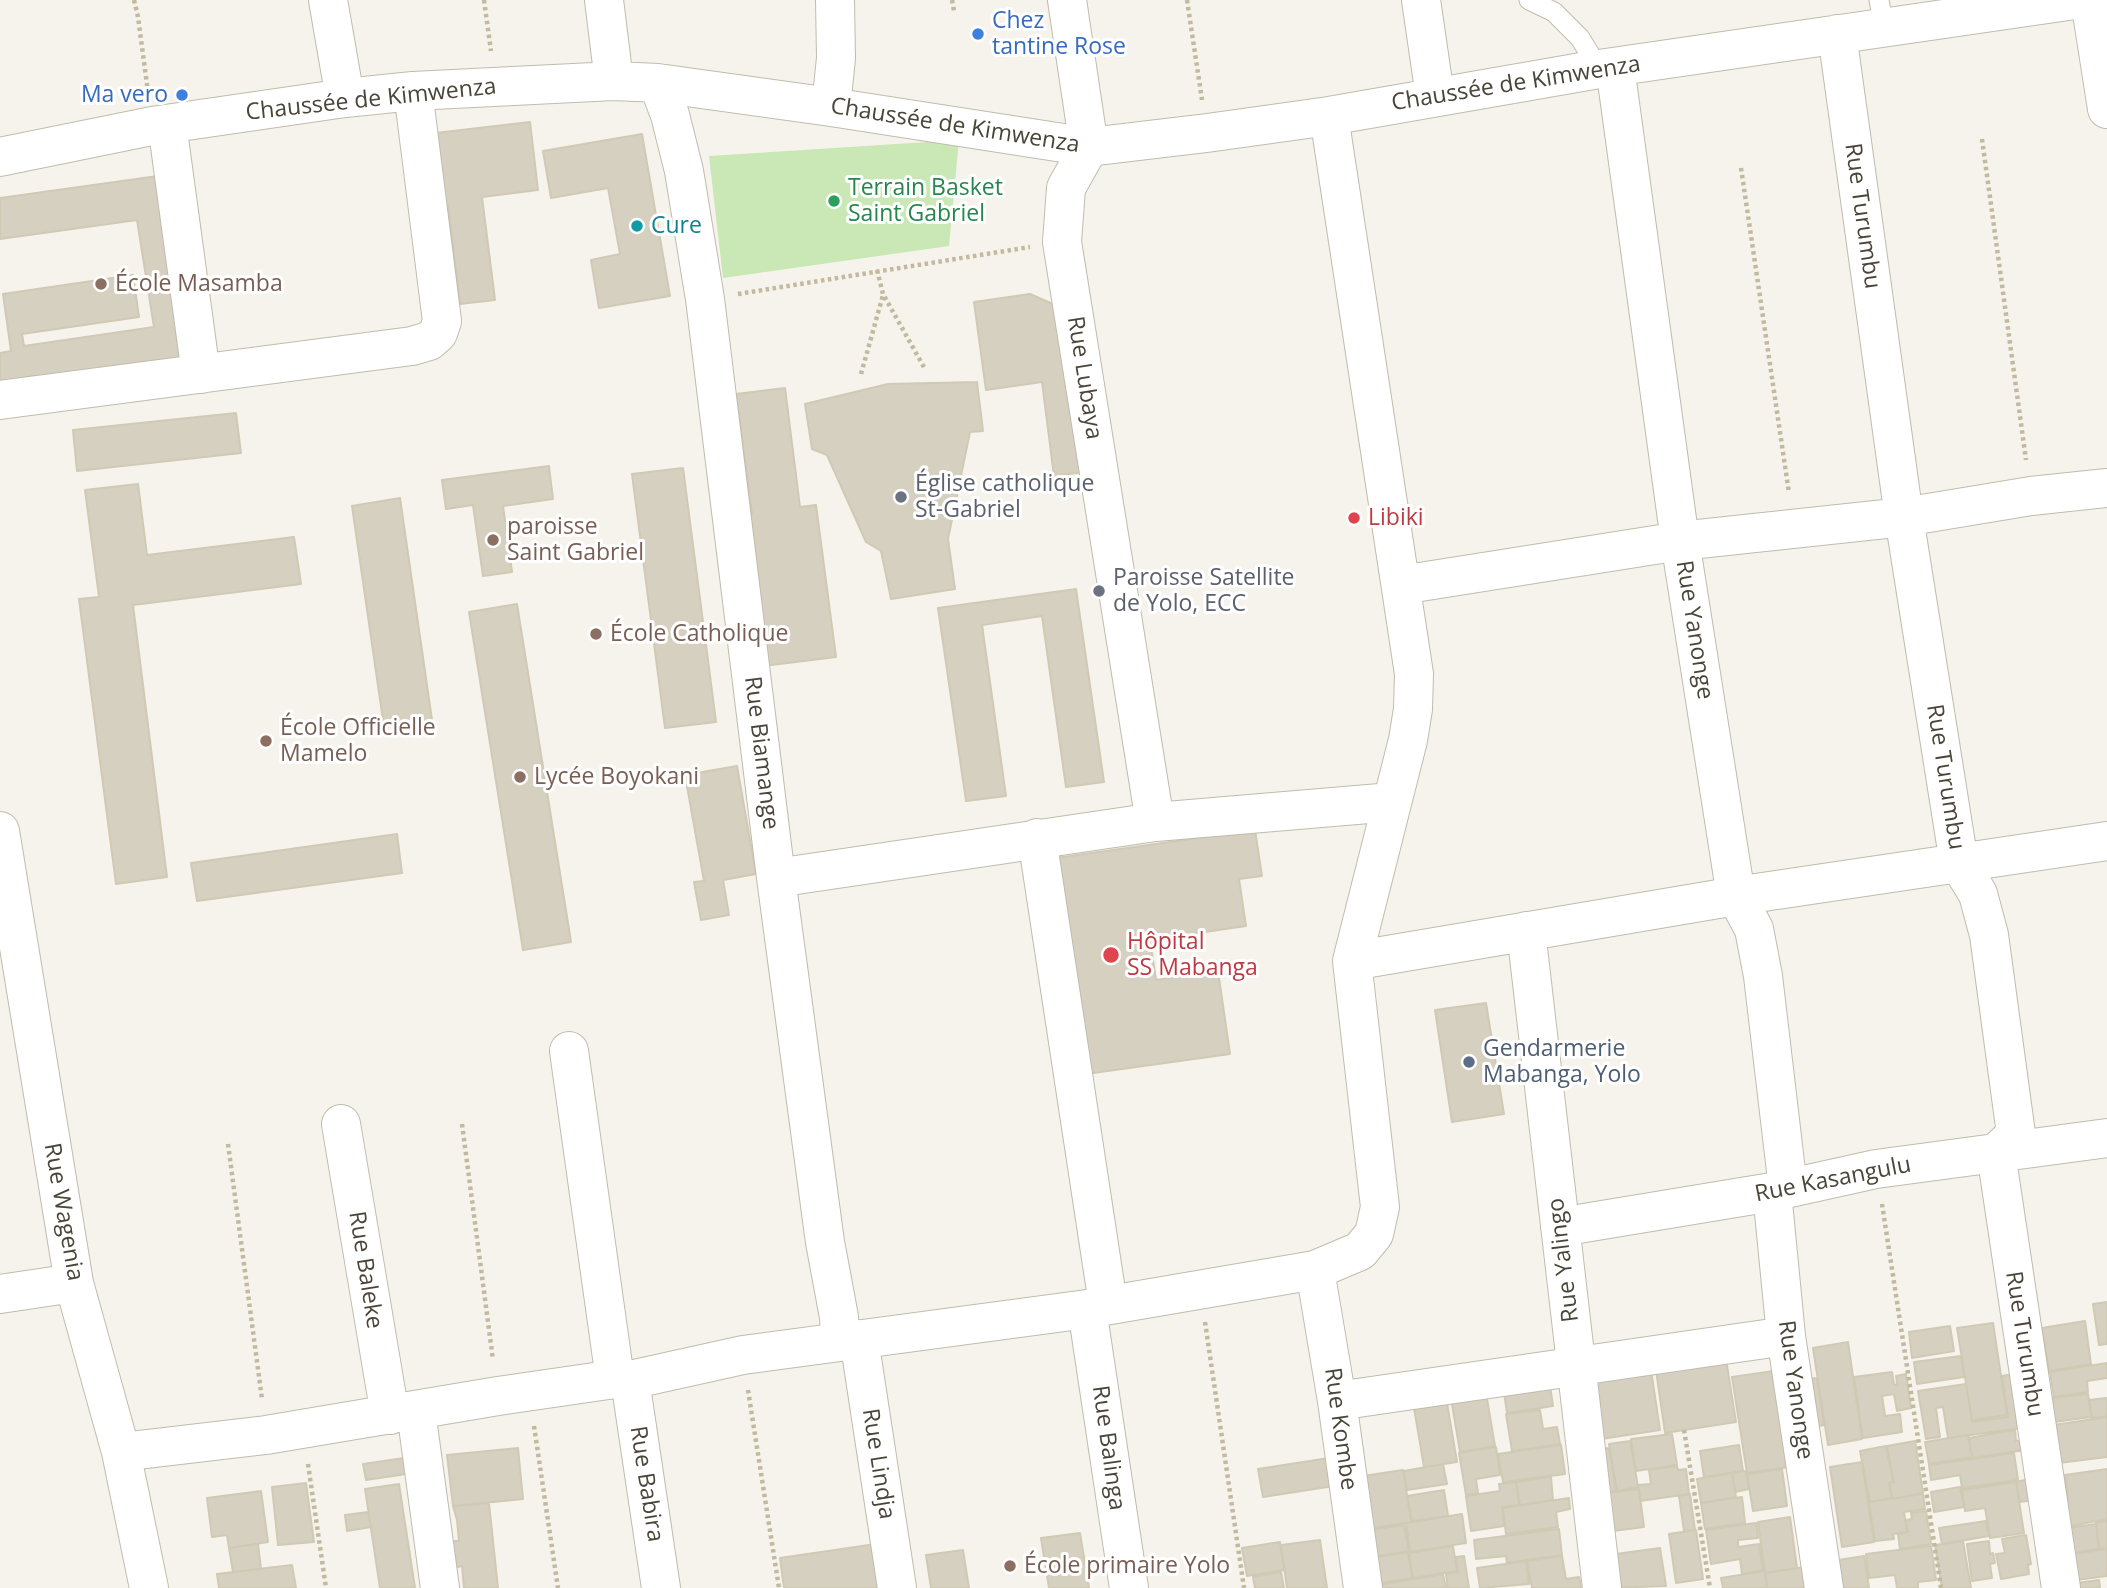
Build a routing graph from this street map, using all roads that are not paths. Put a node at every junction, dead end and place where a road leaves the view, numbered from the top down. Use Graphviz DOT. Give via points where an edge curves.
graph roads {
  1 [pos="328,0"];
  2 [pos="604,0"];
  3 [pos="835,0"];
  4 [pos="1067,0"];
  5 [pos="1421,0"];
  6 [pos="1529,0"];
  7 [pos="2075,0"];
  8 [pos="2090,0"];
  9 [pos="1882,14"];
  10 [pos="1837,34"];
  11 [pos="1607,68"];
  12 [pos="614,81"];
  13 [pos="658,83"];
  14 [pos="413,91"];
  15 [pos="1435,96"];
  16 [pos="345,98"];
  17 [pos="831,107"];
  18 [pos="2107,109"];
  19 [pos="1329,116"];
  20 [pos="160,125"];
  21 [pos="1089,147"];
  22 [pos="0,157"];
  23 [pos="201,374"];
  24 [pos="0,400"];
  25 [pos="2107,488"];
  26 [pos="1904,517"];
  27 [pos="1680,541"];
  28 [pos="1401,585"];
  29 [pos="1392,802"];
  30 [pos="1156,822"];
  31 [pos="0,831"];
  32 [pos="1037,838"];
  33 [pos="2107,841"];
  34 [pos="1959,863"];
  35 [pos="776,878"];
  36 [pos="1736,896"];
  37 [pos="1525,931"];
  38 [pos="1352,961"];
  39 [pos="569,1051"];
  40 [pos="341,1124"];
  41 [pos="2107,1138"];
  42 [pos="1996,1153"];
  43 [pos="1780,1190"];
  44 [pos="1560,1227"];
  45 [pos="1315,1270"];
  46 [pos="74,1283"];
  47 [pos="0,1294"];
  48 [pos="1098,1307"];
  49 [pos="1787,1336"];
  50 [pos="850,1341"];
  51 [pos="1576,1367"];
  52 [pos="622,1380"];
  53 [pos="1337,1401"];
  54 [pos="403,1413"];
  55 [pos="121,1452"];
  56 [pos="149,1588"];
  57 [pos="440,1588"];
  58 [pos="661,1588"];
  59 [pos="897,1588"];
  60 [pos="1129,1588"];
  61 [pos="1363,1588"];
  62 [pos="1602,1588"];
  63 [pos="1824,1588"];
  64 [pos="2061,1588"];
  1 -- 16 [label="street"];
  2 -- 12 [label="street"];
  3 -- 17 [label="street"];
  4 -- 21 [label="street"];
  5 -- 15 [label="street"];
  6 -- 11 [label="lane" via="1554,12"];
  7 -- 9 [label="street, Chaussée de Kimwenza"];
  8 -- 18 [label="street"];
  9 -- 10 [label="street, Chaussée de Kimwenza"];
  10 -- 11 [label="street, Chaussée de Kimwenza"];
  10 -- 26 [label="street, Rue Turumbu"];
  11 -- 15 [label="street, Chaussée de Kimwenza"];
  11 -- 27 [label="street, Rue Yanonge"];
  12 -- 13 [label="street, Chaussée de Kimwenza"];
  12 -- 14 [label="street, Chaussée de Kimwenza"];
  13 -- 17 [label="street, Chaussée de Kimwenza"];
  13 -- 35 [label="street, Rue Biamange" via="684,171 705,299"];
  14 -- 16 [label="street, Chaussée de Kimwenza"];
  14 -- 23 [label="street" via="442,321 438,333 412,346"];
  15 -- 19 [label="street, Chaussée de Kimwenza"];
  16 -- 20 [label="street, Chaussée de Kimwenza"];
  17 -- 21 [label="street, Chaussée de Kimwenza"];
  19 -- 21 [label="street, Chaussée de Kimwenza"];
  19 -- 28 [label="street"];
  20 -- 22 [label="street, Chaussée de Kimwenza"];
  20 -- 23 [label="street"];
  21 -- 30 [label="street, Rue Lubaya" via="1066,188 1062,242"];
  23 -- 24 [label="street"];
  25 -- 26 [label="street"];
  26 -- 27 [label="street"];
  26 -- 34 [label="street, Rue Turumbu"];
  27 -- 28 [label="street"];
  27 -- 36 [label="street, Rue Yanonge"];
  28 -- 29 [label="street" via="1414,674 1413,709"];
  29 -- 30 [label="street"];
  29 -- 38 [label="street"];
  30 -- 32 [label="street"];
  31 -- 46 [label="street, Rue Wagenia"];
  32 -- 35 [label="street"];
  32 -- 48 [label="street, Rue Balinga"];
  33 -- 34 [label="street"];
  34 -- 36 [label="street"];
  34 -- 42 [label="street, Rue Turumbu" via="1978,894 1989,935 2016,1134"];
  35 -- 50 [label="street, Rue Biamange" via="825,1242 839,1317"];
  36 -- 37 [label="street"];
  36 -- 43 [label="street, Rue Yanonge" via="1754,929 1763,976"];
  37 -- 38 [label="street"];
  37 -- 44 [label="street, Rue Yalingo"];
  38 -- 45 [label="street" via="1380,1207 1374,1234 1360,1251"];
  39 -- 52 [label="street, Rue Babira"];
  40 -- 54 [label="street, Rue Baleke"];
  41 -- 42 [label="street, Rue Kasangulu"];
  42 -- 43 [label="street, Rue Kasangulu" via="1876,1169"];
  42 -- 64 [label="street, Rue Turumbu"];
  43 -- 44 [label="street, Rue Kasangulu"];
  43 -- 49 [label="street, Rue Yanonge"];
  44 -- 51 [label="street, Rue Yalingo"];
  45 -- 48 [label="street"];
  45 -- 53 [label="street, Rue Kombe"];
  46 -- 47 [label="street"];
  46 -- 55 [label="street, Rue Wagenia"];
  48 -- 50 [label="street"];
  48 -- 60 [label="street, Rue Balinga"];
  49 -- 51 [label="street"];
  49 -- 63 [label="street, Rue Yanonge"];
  50 -- 52 [label="street" via="743,1355"];
  50 -- 59 [label="street, Rue Lindja"];
  51 -- 53 [label="street"];
  51 -- 62 [label="street, Rue Yalingo"];
  52 -- 54 [label="street"];
  52 -- 58 [label="street, Rue Babira"];
  53 -- 61 [label="street, Rue Kombe"];
  54 -- 55 [label="street"];
  54 -- 57 [label="street, Rue Baleke"];
  55 -- 56 [label="street, Rue Wagenia"];
}
